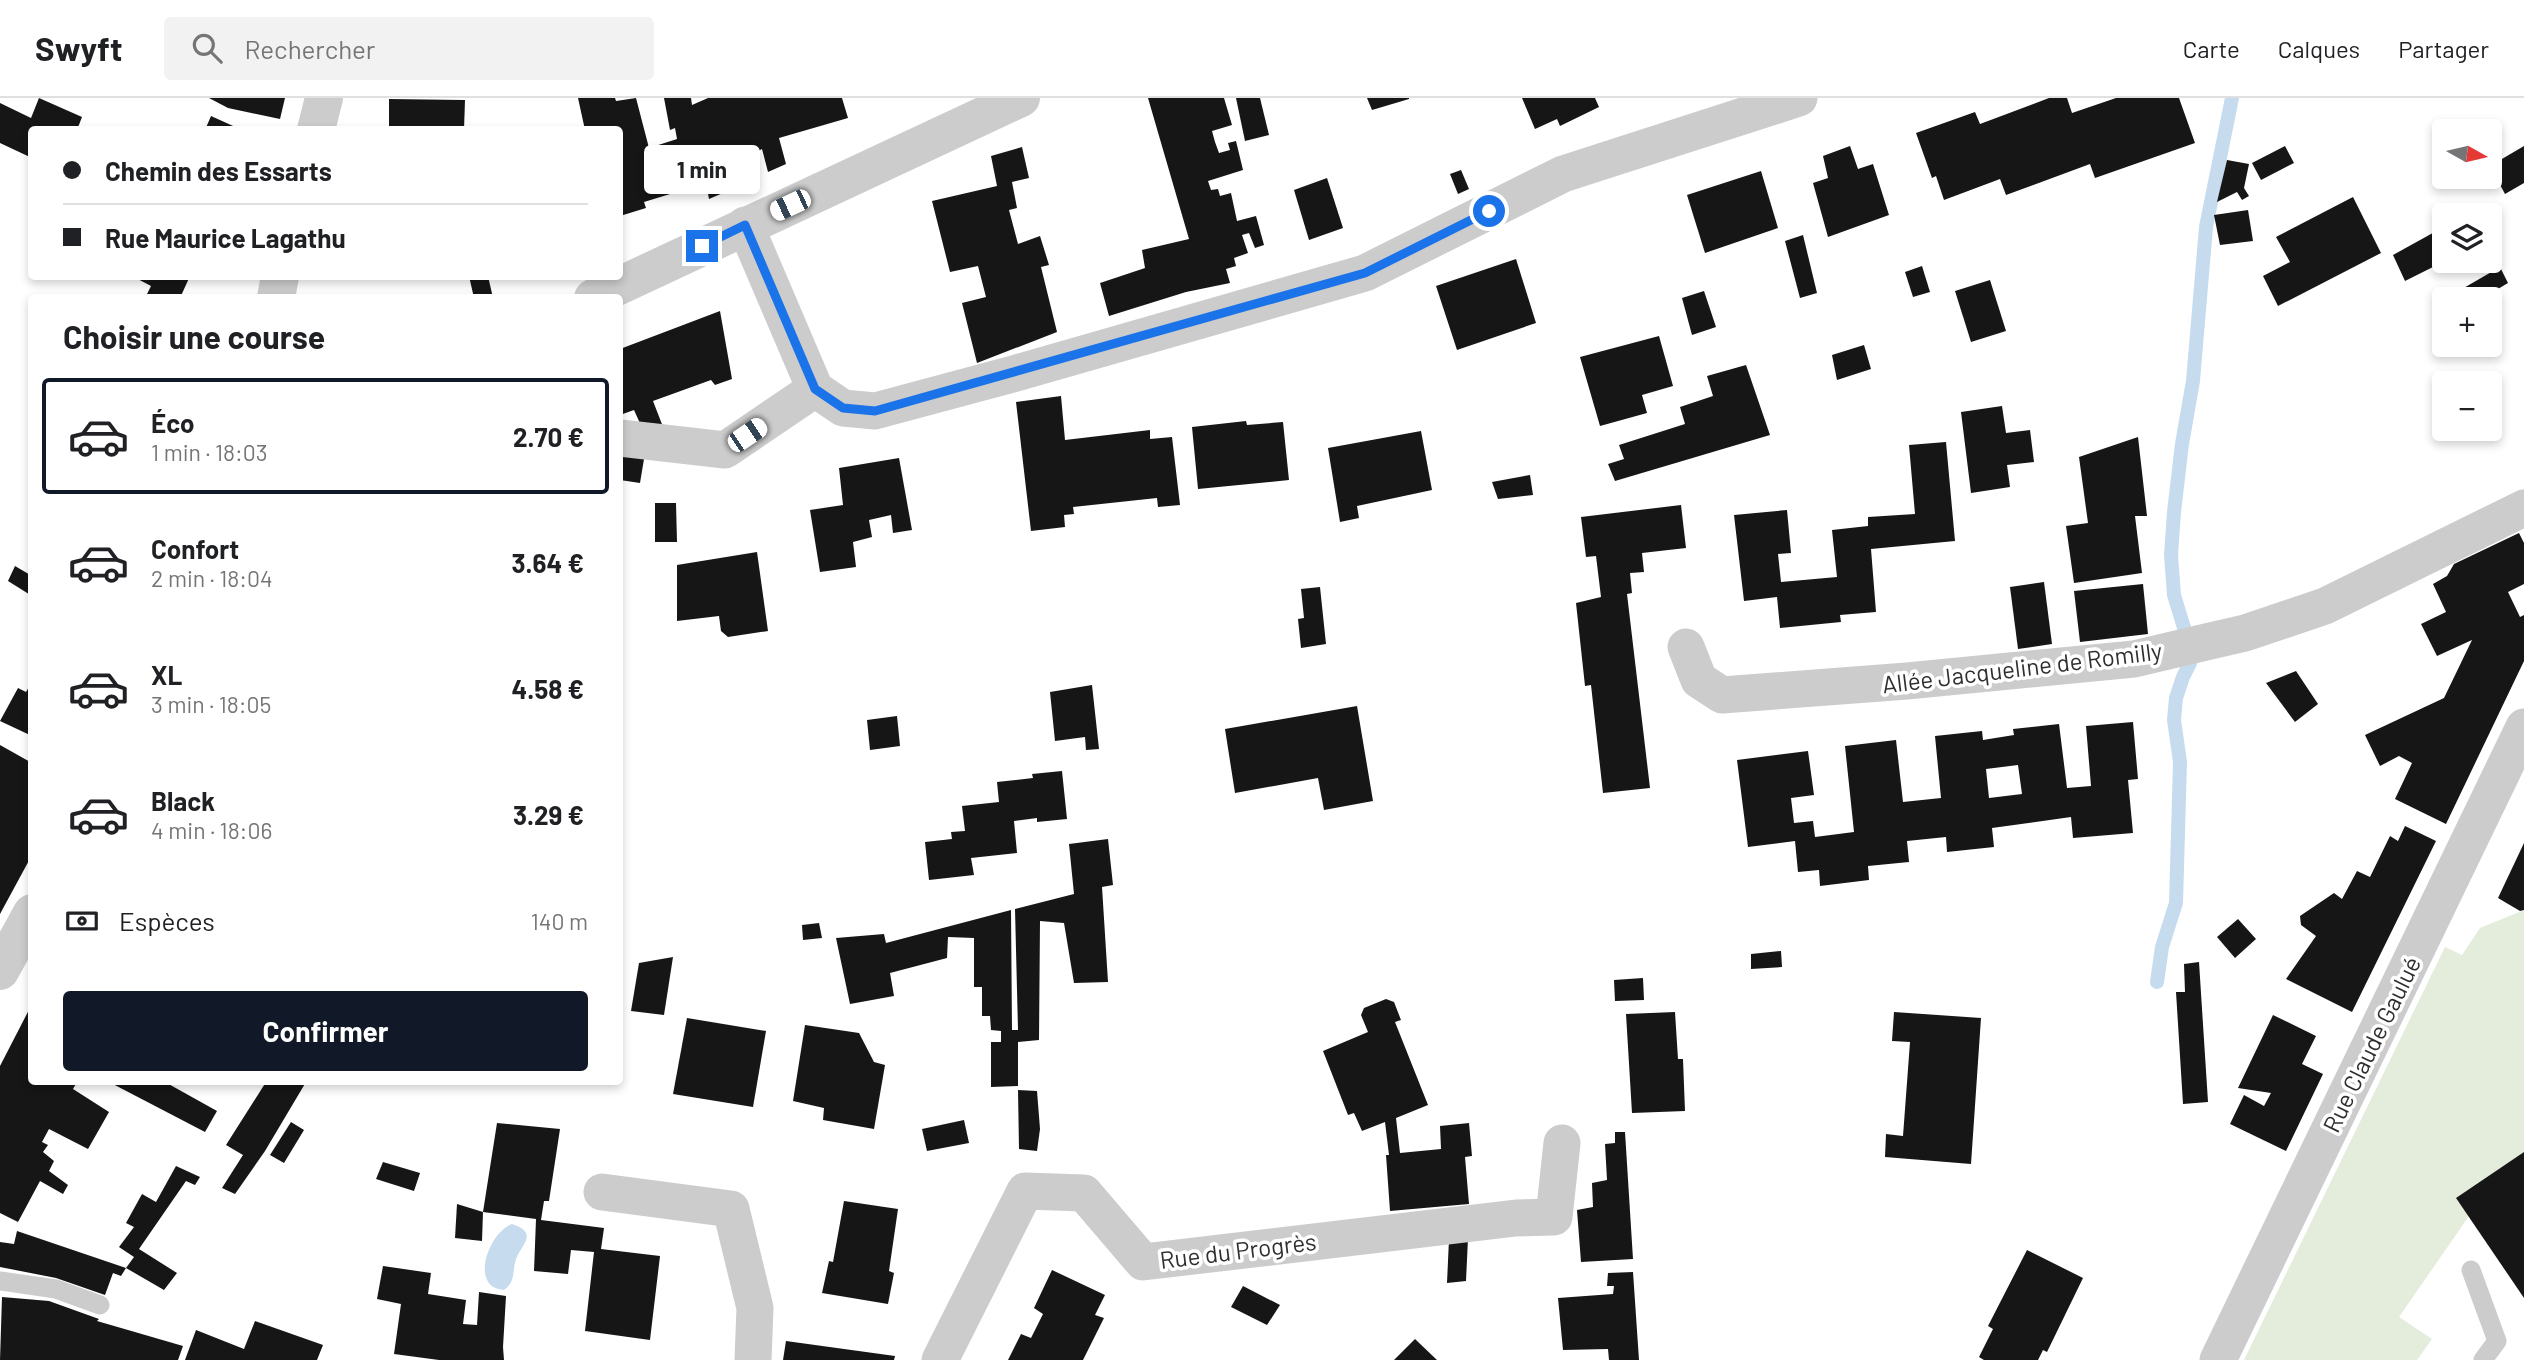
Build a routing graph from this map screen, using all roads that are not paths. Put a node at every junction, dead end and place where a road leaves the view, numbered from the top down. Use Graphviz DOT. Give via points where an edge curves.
graph roads {
  1 [pos="324,98"];
  2 [pos="1021,98"];
  3 [pos="1798,98"];
  4 [pos="317,126"];
  5 [pos="745,225"];
  6 [pos="601,294"];
  7 [pos="815,389"];
  8 [pos="623,438"];
  9 [pos="2524,508"];
  10 [pos="1686,647"];
  11 [pos="2524,727"];
  12 [pos="28,920"];
  13 [pos="0,971"];
  14 [pos="1562,1143"];
  15 [pos="602,1192"];
  16 [pos="2471,1270"];
  17 [pos="0,1281"];
  18 [pos="100,1305"];
  19 [pos="753,1360"];
  20 [pos="940,1360"];
  21 [pos="2218,1360"];
  22 [pos="2483,1360"];
  1 -- 4 [label="street"];
  2 -- 5 [label="street"];
  3 -- 7 [label="street" via="1563,174 1365,273 875,411 843,408"];
  5 -- 6 [label="street"];
  5 -- 7 [label="street"];
  7 -- 8 [label="street" via="725,450"];
  9 -- 10 [label="street, Allée Jacqueline de Romilly" via="2325,606 2245,633 2134,659 1722,695 1699,680"];
  11 -- 21 [label="street, Rue Claude Gaulué"];
  12 -- 13 [label="street"];
  14 -- 20 [label="street, Rue du Progrès" via="1554,1217 1516,1217 1143,1262 1084,1193 1025,1191"];
  15 -- 19 [label="street" via="731,1209 755,1308"];
  16 -- 22 [label="lane" via="2497,1341"];
  17 -- 18 [label="lane" via="56,1289"];
}
